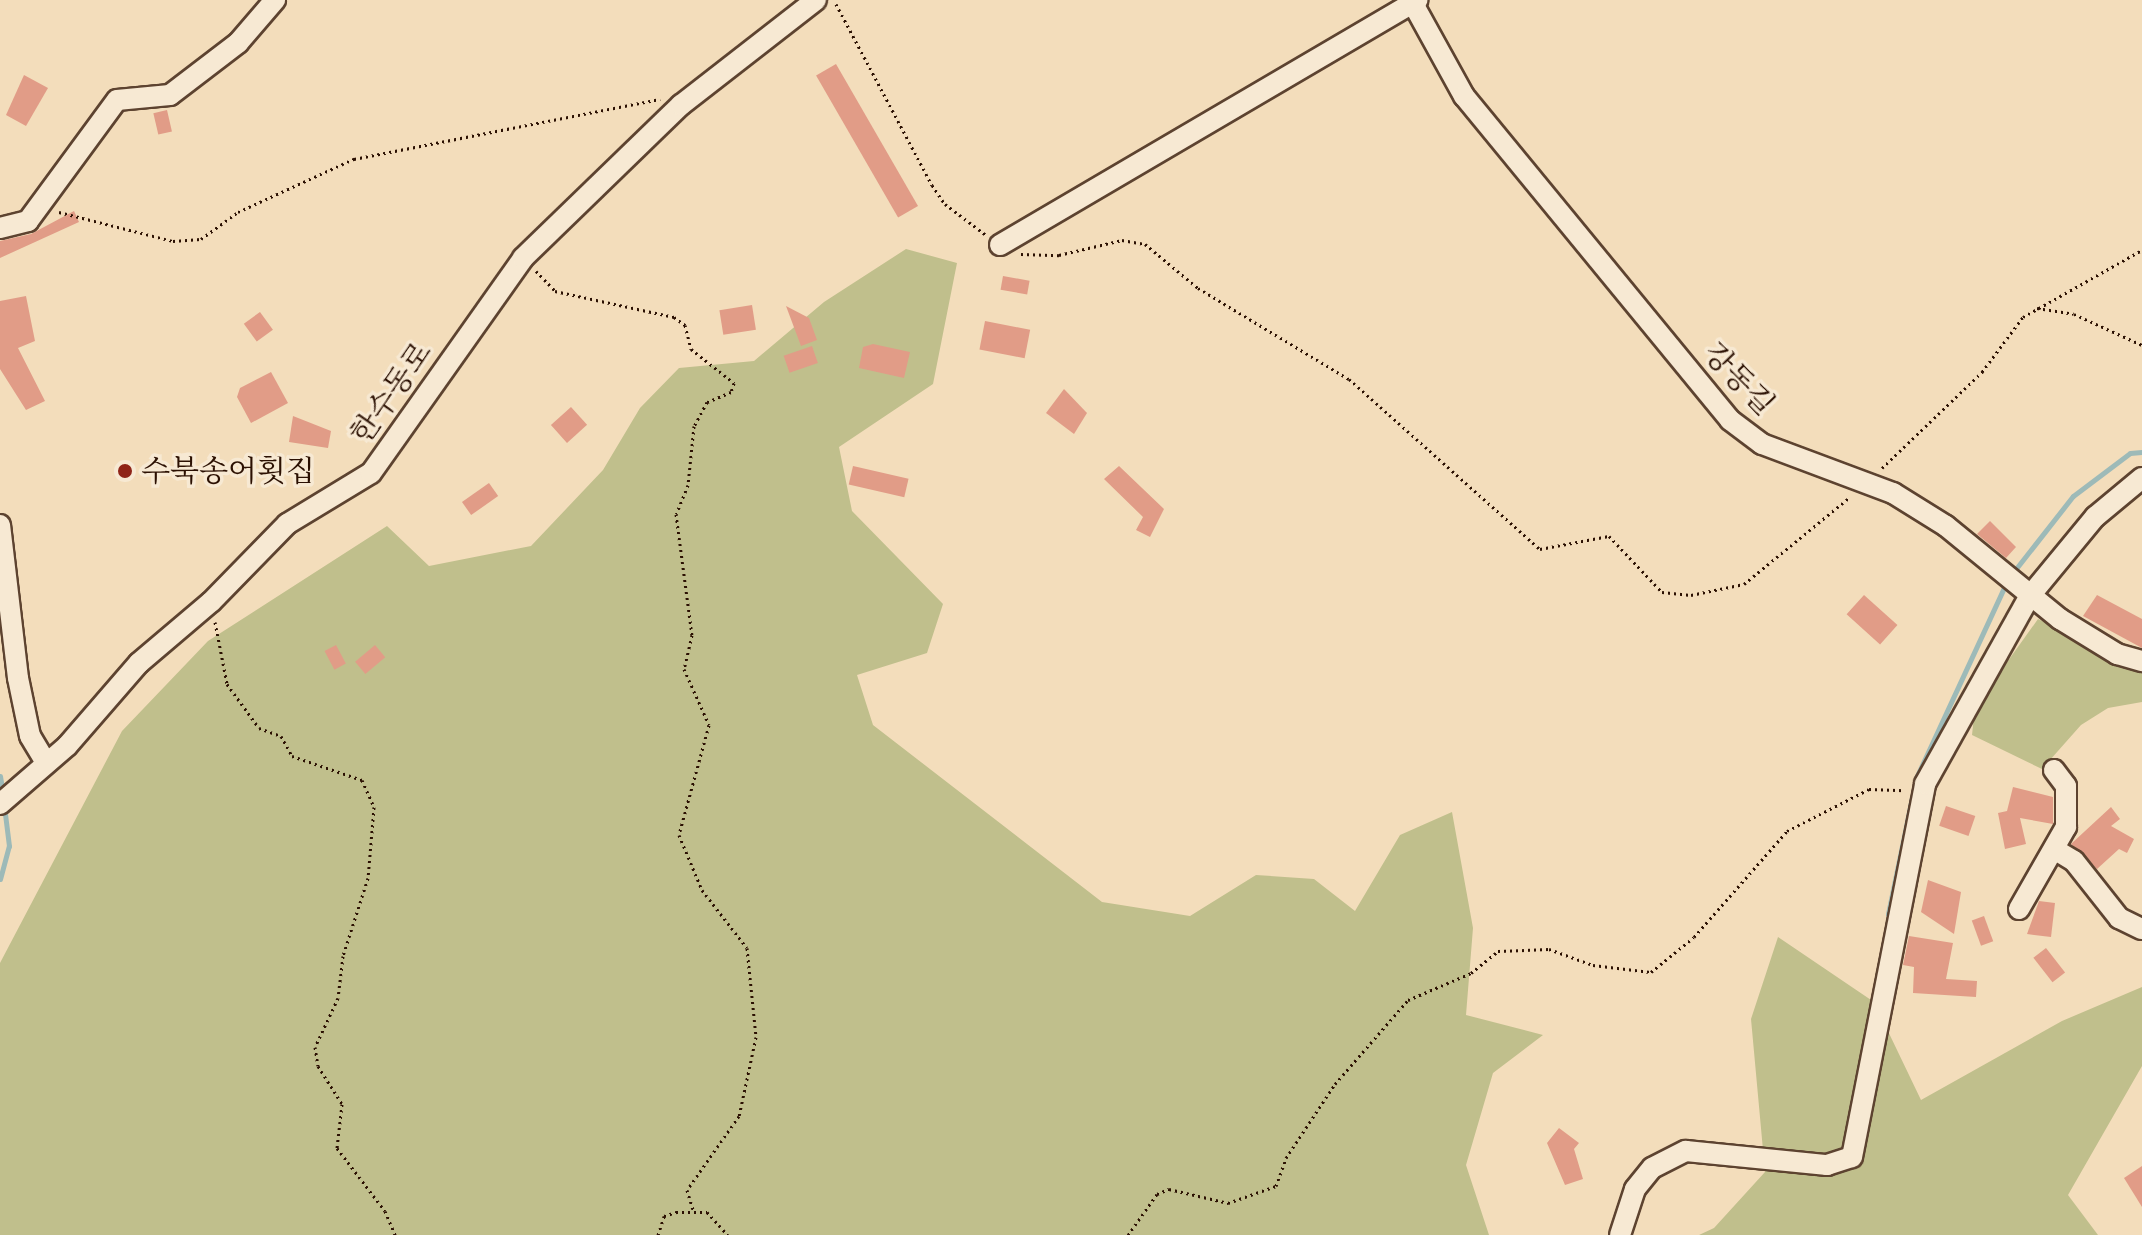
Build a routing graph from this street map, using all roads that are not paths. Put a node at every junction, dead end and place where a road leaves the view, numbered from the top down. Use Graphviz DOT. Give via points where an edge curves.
graph roads {
  1 [pos="275,0"];
  2 [pos="816,0"];
  3 [pos="1414,1"];
  4 [pos="0,228"];
  5 [pos="1000,245"];
  6 [pos="2142,478"];
  7 [pos="0,525"];
  8 [pos="2022,592"];
  9 [pos="2142,661"];
  10 [pos="45,761"];
  11 [pos="2054,770"];
  12 [pos="0,804"];
  13 [pos="2054,849"];
  14 [pos="2019,909"];
  15 [pos="2142,929"];
  16 [pos="1620,1235"];
  1 -- 4 [label="street" via="238,43 170,95 117,100 28,221"];
  2 -- 10 [label="street, 한수동로" via="692,97 525,257 371,473 287,524 211,602 139,663 67,746"];
  3 -- 5 [label="street"];
  3 -- 8 [label="street, 강동길" via="1464,96 1730,420 1762,444 1867,482 1946,526"];
  6 -- 8 [label="street" via="2095,517"];
  7 -- 10 [label="street" via="18,678 30,736"];
  8 -- 9 [label="street, 강동길" via="2117,654"];
  8 -- 16 [label="street" via="1925,784 1852,1157 1827,1165 1686,1151 1652,1168 1635,1189"];
  10 -- 12 [label="street, 한수동로"];
  11 -- 13 [label="street" via="2068,800"];
  13 -- 14 [label="street"];
  13 -- 15 [label="street" via="2074,861 2119,918"];
}
